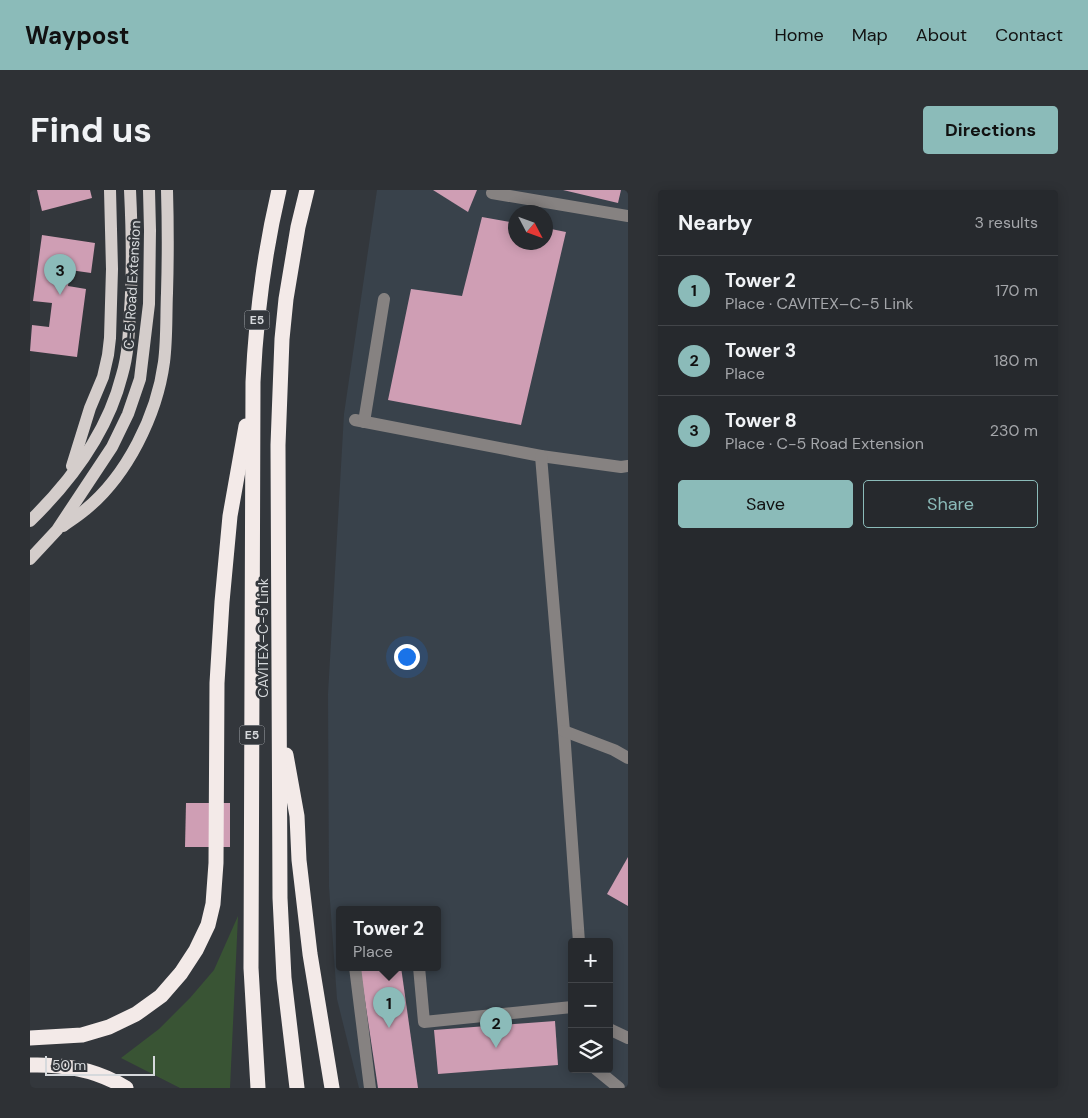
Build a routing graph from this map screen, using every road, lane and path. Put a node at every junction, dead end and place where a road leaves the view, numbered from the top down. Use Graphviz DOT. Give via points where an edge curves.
graph roads {
  1 [pos="110,190"];
  2 [pos="130,190"];
  3 [pos="149,190"];
  4 [pos="167,190"];
  5 [pos="279,190"];
  6 [pos="307,190"];
  7 [pos="492,193"];
  8 [pos="628,216"];
  9 [pos="384,299"];
  10 [pos="253,382"];
  11 [pos="541,456"];
  12 [pos="628,466"];
  13 [pos="67,480"];
  14 [pos="30,521"];
  15 [pos="57,530"];
  16 [pos="30,559"];
  17 [pos="280,716"];
  18 [pos="564,732"];
  19 [pos="628,758"];
  20 [pos="579,938"];
  21 [pos="355,971"];
  22 [pos="419,971"];
  23 [pos="568,1007"];
  24 [pos="613,1031"];
  25 [pos="30,1038"];
  26 [pos="628,1038"];
  27 [pos="30,1065"];
  28 [pos="601,1073"];
  29 [pos="126,1088"];
  30 [pos="258,1088"];
  31 [pos="297,1088"];
  32 [pos="332,1088"];
  33 [pos="370,1088"];
  34 [pos="619,1088"];
  1 -- 13 [label="main road" via="112,268 108,355"];
  2 -- 13 [label="main road, C-5 Road Extension" via="132,263 128,340 122,376 112,407 94,442"];
  3 -- 15 [label="main road, C-5 Road Extension" via="150,266 146,341 140,379 112,447"];
  4 -- 15 [label="main road" via="165,348 155,401 134,450 120,473 86,510"];
  5 -- 10 [label="highway, CAVITEX–C-5 Link / E5" via="261,288"];
  6 -- 17 [label="highway, CAVITEX–C-5 Link / E5" via="286,299 280,374"];
  7 -- 8 [label="street"];
  9 -- 11 [label="street" via="359,421"];
  10 -- 25 [label="highway" via="230,516 222,602 217,684 216,863 208,926 172,984 149,1006 110,1027 82,1036"];
  10 -- 30 [label="highway, CAVITEX–C-5 Link / E5" via="251,968"];
  11 -- 12 [label="street"];
  11 -- 18 [label="street"];
  13 -- 14 [label="main road, C-5 Road Extension"];
  15 -- 16 [label="main road, C-5 Road Extension"];
  17 -- 31 [label="highway, CAVITEX–C-5 Link / E5" via="281,944"];
  17 -- 32 [label="highway" via="297,816 310,954"];
  18 -- 19 [label="street" via="601,744"];
  18 -- 20 [label="street"];
  21 -- 33 [label="street"];
  22 -- 23 [label="street" via="424,1022"];
  24 -- 26 [label="street"];
  27 -- 29 [label="highway" via="76,1068"];
  28 -- 34 [label="street"];
}
